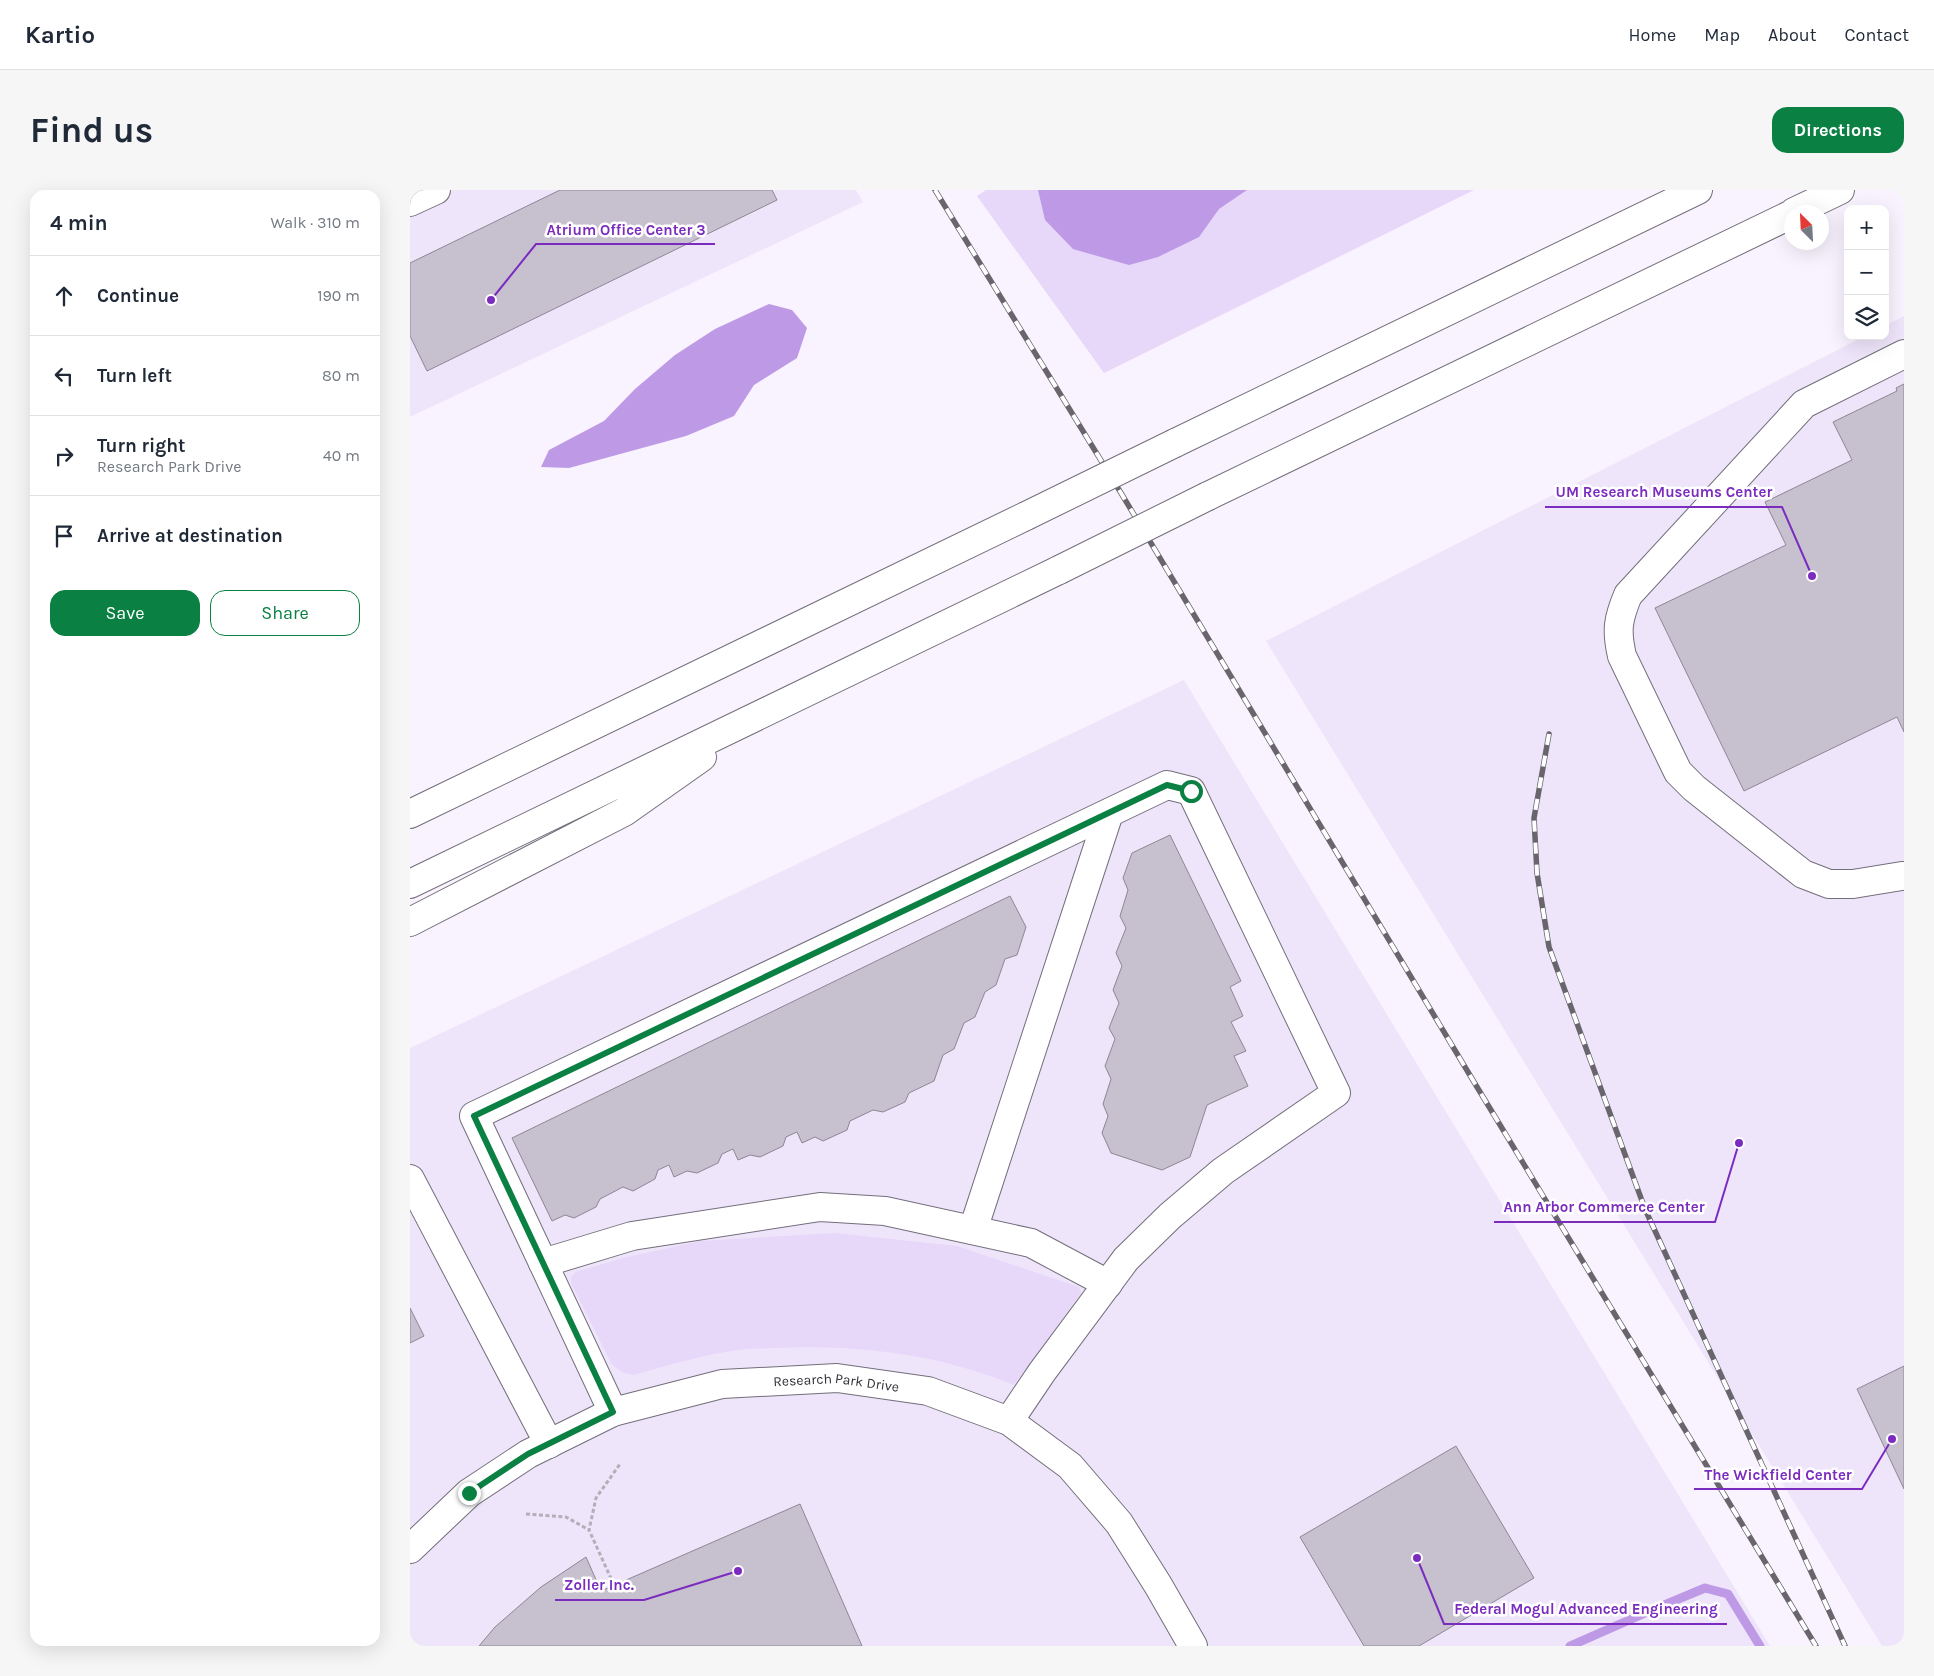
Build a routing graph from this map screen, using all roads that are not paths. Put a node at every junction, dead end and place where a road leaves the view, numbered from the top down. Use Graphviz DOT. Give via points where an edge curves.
graph roads {
  1 [pos="436,190"];
  2 [pos="1698,190"];
  3 [pos="1840,190"];
  4 [pos="410,202"];
  5 [pos="1809,205"];
  6 [pos="1784,217"];
  7 [pos="1904,354"];
  8 [pos="763,713"];
  9 [pos="488,777"];
  10 [pos="410,800"];
  11 [pos="1109,813"];
  12 [pos="410,814"];
  13 [pos="1902,876"];
  14 [pos="410,884"];
  15 [pos="410,922"];
  16 [pos="410,1179"];
  17 [pos="973,1230"];
  18 [pos="543,1263"];
  19 [pos="1108,1284"];
  20 [pos="613,1412"];
  21 [pos="1009,1420"];
  22 [pos="549,1444"];
  23 [pos="410,1549"];
  24 [pos="1192,1646"];
  1 -- 4 [label="main road"];
  2 -- 9 [label="main road, bridge"];
  3 -- 5 [label="main road"];
  6 -- 8 [label="main road, bridge"];
  7 -- 13 [label="main road" via="1804,404 1628,594 1619,615 1617,635 1622,656 1678,772 1694,788 1803,874 1829,884 1853,884"];
  8 -- 14 [label="main road"];
  8 -- 15 [label="main road" via="624,812"];
  9 -- 10 [label="main road"];
  9 -- 12 [label="main road"];
  11 -- 17 [label="main road"];
  11 -- 18 [label="main road" via="474,1116"];
  11 -- 19 [label="main road" via="1167,785 1191,791 1336,1093 1223,1171 1157,1228 1126,1259"];
  16 -- 22 [label="main road"];
  17 -- 18 [label="main road" via="885,1211 820,1207 632,1236"];
  17 -- 19 [label="main road" via="1031,1243"];
  18 -- 20 [label="main road"];
  19 -- 21 [label="main road"];
  20 -- 21 [label="main road, Research Park Drive" via="722,1384 836,1378 928,1391"];
  20 -- 22 [label="main road, Research Park Drive"];
  21 -- 24 [label="main road, Research Park Drive" via="1070,1466 1119,1523"];
  22 -- 23 [label="main road, Research Park Drive" via="469,1493"];
}
